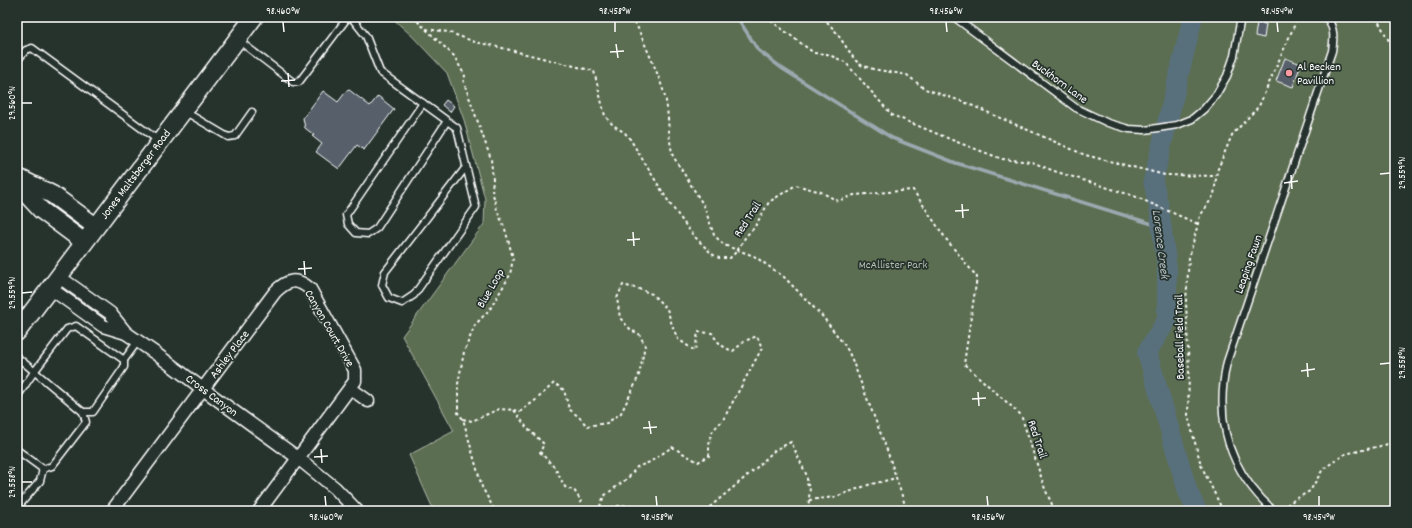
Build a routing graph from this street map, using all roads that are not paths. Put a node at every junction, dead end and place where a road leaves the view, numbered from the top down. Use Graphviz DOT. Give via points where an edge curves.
graph roads {
  1 [pos="254,17"];
  2 [pos="348,17"];
  3 [pos="351,17"];
  4 [pos="954,17"];
  5 [pos="1241,17"];
  6 [pos="1326,17"];
  7 [pos="237,39"];
  8 [pos="17,61"];
  9 [pos="423,104"];
  10 [pos="183,110"];
  11 [pos="252,112"];
  12 [pos="447,121"];
  13 [pos="160,142"];
  14 [pos="466,167"];
  15 [pos="17,177"];
  16 [pos="17,184"];
  17 [pos="96,226"];
  18 [pos="84,242"];
  19 [pos="295,281"];
  20 [pos="54,282"];
  21 [pos="19,326"];
  22 [pos="138,341"];
  23 [pos="17,357"];
  24 [pos="124,360"];
  25 [pos="34,372"];
  26 [pos="350,388"];
  27 [pos="203,389"];
  28 [pos="17,396"];
  29 [pos="368,401"];
  30 [pos="83,412"];
  31 [pos="17,450"];
  32 [pos="298,458"];
  33 [pos="43,469"];
  34 [pos="17,508"];
  35 [pos="262,510"];
  36 [pos="112,511"];
  37 [pos="357,511"];
  38 [pos="1274,511"];
  1 -- 7 [label="main road, Jones Maltsberger Road"];
  2 -- 7 [label="lane" via="299,82 293,82"];
  3 -- 9 [label="lane" via="366,36 380,72"];
  4 -- 5 [label="lane, Buckhorn Lane" via="1076,108 1108,123 1145,130 1172,126 1192,119 1208,104 1227,76 1234,56"];
  6 -- 38 [label="lane, Leaping Fawn" via="1332,27 1332,51 1223,377 1223,422 1231,451 1245,478"];
  7 -- 10 [label="main road, Jones Maltsberger Road"];
  8 -- 13 [label="lane" via="26,50 32,48"];
  9 -- 12 [label="lane"];
  9 -- 12 [label="lane" via="346,215 348,224 356,233 368,234 377,228"];
  10 -- 11 [label="lane" via="228,137 235,136"];
  10 -- 13 [label="main road, Jones Maltsberger Road"];
  12 -- 14 [label="lane" via="457,128"];
  13 -- 17 [label="main road, Jones Maltsberger Road"];
  14 -- 14 [label="lane" via="476,207 414,295 402,303 389,298 382,285 385,272"];
  15 -- 17 [label="main road" via="54,195"];
  16 -- 18 [label="main road" via="41,210"];
  17 -- 18 [label="main road, Jones Maltsberger Road"];
  18 -- 20 [label="main road, Jones Maltsberger Road"];
  19 -- 26 [label="street, Canyon Court Drive" via="310,289 355,370 355,380"];
  19 -- 27 [label="street, Ashley Place" via="284,284 275,292"];
  20 -- 21 [label="main road, Jones Maltsberger Road"];
  20 -- 22 [label="street, Cross Canyon" via="103,326 126,333"];
  22 -- 24 [label="lane"];
  22 -- 27 [label="street, Cross Canyon"];
  23 -- 25 [label="lane"];
  24 -- 25 [label="lane" via="76,326 67,329"];
  24 -- 30 [label="lane" via="124,367 93,412"];
  25 -- 28 [label="lane"];
  25 -- 30 [label="lane"];
  26 -- 29 [label="street"];
  26 -- 32 [label="street, Canyon Court Drive"];
  27 -- 32 [label="street, Cross Canyon"];
  27 -- 36 [label="street, Ashley Place"];
  30 -- 33 [label="lane" via="86,422 52,466"];
  31 -- 33 [label="lane"];
  32 -- 35 [label="street"];
  32 -- 37 [label="street, Cross Canyon" via="335,488"];
  33 -- 34 [label="lane" via="40,481"];
}
